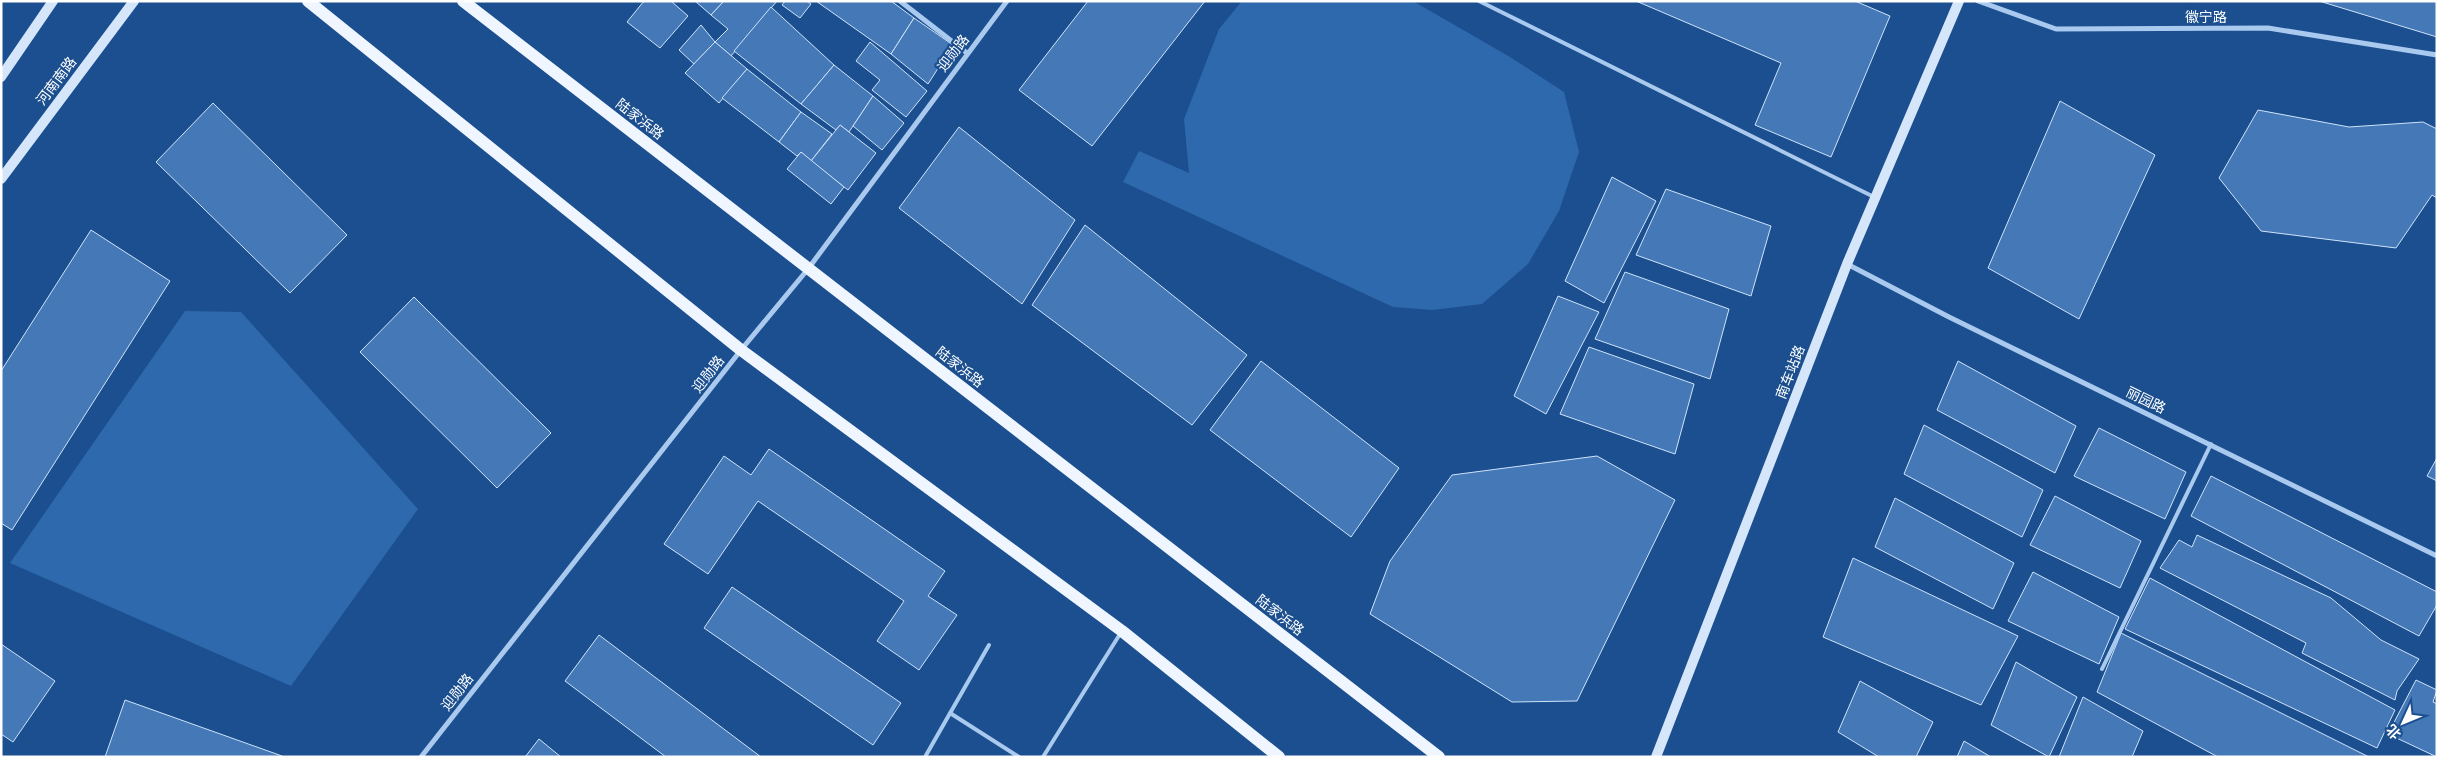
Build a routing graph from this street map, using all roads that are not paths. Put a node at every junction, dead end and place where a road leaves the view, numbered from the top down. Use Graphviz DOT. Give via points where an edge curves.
graph roads {
  1 [pos="53,1"];
  2 [pos="134,1"];
  3 [pos="308,1"];
  4 [pos="463,1"];
  5 [pos="900,1"];
  6 [pos="1007,1"];
  7 [pos="1479,1"];
  8 [pos="1959,1"];
  9 [pos="1978,1"];
  10 [pos="967,53"];
  11 [pos="2437,55"];
  12 [pos="1,77"];
  13 [pos="1,179"];
  14 [pos="1874,197"];
  15 [pos="1846,264"];
  16 [pos="808,269"];
  17 [pos="741,350"];
  18 [pos="2211,444"];
  19 [pos="2437,556"];
  20 [pos="1122,631"];
  21 [pos="989,645"];
  22 [pos="2102,669"];
  23 [pos="950,713"];
  24 [pos="421,757"];
  25 [pos="925,757"];
  26 [pos="1019,757"];
  27 [pos="1043,757"];
  28 [pos="1279,757"];
  29 [pos="1439,757"];
  30 [pos="1656,757"];
  1 -- 12 [label="street"];
  2 -- 13 [label="street, 河南南路"];
  3 -- 17 [label="main road"];
  4 -- 16 [label="main road, 陆家浜路"];
  5 -- 10 [label="street"];
  6 -- 10 [label="street, 迎勋路"];
  7 -- 14 [label="lane"];
  8 -- 14 [label="street, 南车站路"];
  9 -- 11 [label="street, 徽宁路" via="2056,29 2268,28"];
  10 -- 16 [label="street, 迎勋路"];
  14 -- 15 [label="street, 南车站路"];
  15 -- 18 [label="street, 丽园路"];
  15 -- 30 [label="street, 南车站路"];
  16 -- 17 [label="street, 迎勋路"];
  16 -- 29 [label="main road, 陆家浜路"];
  17 -- 20 [label="main road"];
  17 -- 24 [label="street, 迎勋路"];
  18 -- 19 [label="street, 丽园路"];
  18 -- 22 [label="lane"];
  20 -- 27 [label="lane"];
  20 -- 28 [label="main road"];
  21 -- 23 [label="lane"];
  23 -- 25 [label="lane"];
  23 -- 26 [label="lane"];
}
